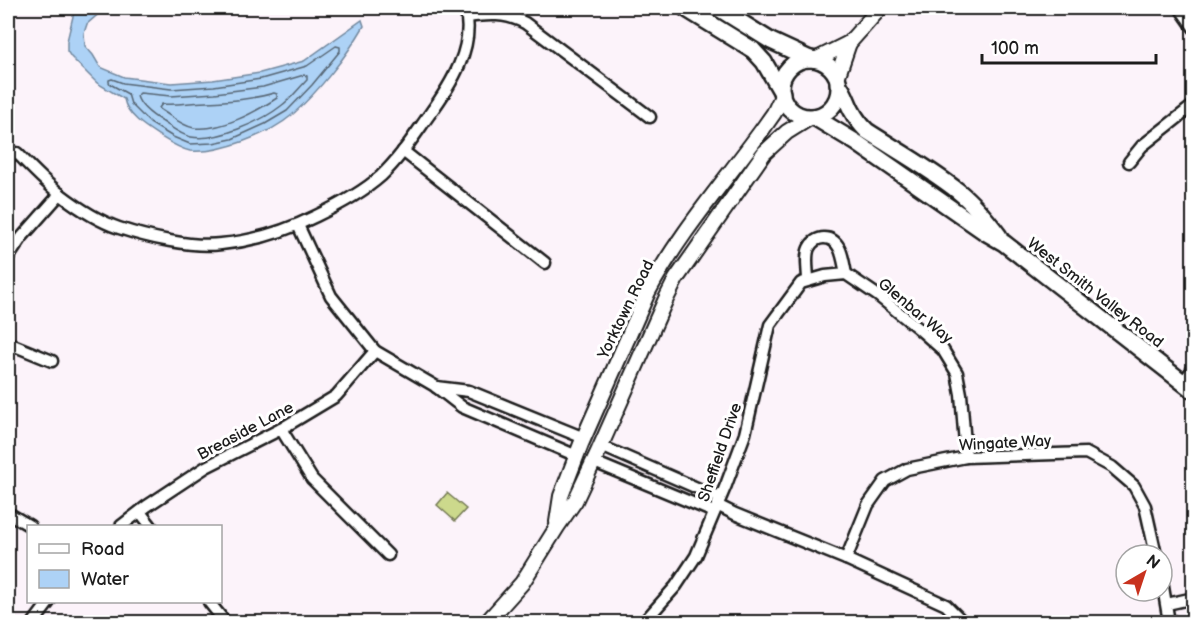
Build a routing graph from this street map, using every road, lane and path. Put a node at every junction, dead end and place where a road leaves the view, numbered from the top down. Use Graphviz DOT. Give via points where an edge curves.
graph roads {
  1 [pos="685,8"];
  2 [pos="718,8"];
  3 [pos="880,8"];
  4 [pos="1180,8"];
  5 [pos="466,12"];
  6 [pos="1194,28"];
  7 [pos="849,43"];
  8 [pos="812,59"];
  9 [pos="838,81"];
  10 [pos="782,95"];
  11 [pos="1194,105"];
  12 [pos="650,117"];
  13 [pos="812,117"];
  14 [pos="403,151"];
  15 [pos="17,153"];
  16 [pos="1128,162"];
  17 [pos="60,194"];
  18 [pos="298,225"];
  19 [pos="1004,243"];
  20 [pos="8,258"];
  21 [pos="545,263"];
  22 [pos="846,274"];
  23 [pos="805,282"];
  24 [pos="8,343"];
  25 [pos="375,351"];
  26 [pos="52,361"];
  27 [pos="1194,368"];
  28 [pos="435,386"];
  29 [pos="1188,387"];
  30 [pos="281,429"];
  31 [pos="584,438"];
  32 [pos="601,446"];
  33 [pos="577,456"];
  34 [pos="966,457"];
  35 [pos="594,462"];
  36 [pos="717,505"];
  37 [pos="140,512"];
  38 [pos="8,513"];
  39 [pos="28,525"];
  40 [pos="123,525"];
  41 [pos="151,525"];
  42 [pos="556,527"];
  43 [pos="1153,543"];
  44 [pos="388,555"];
  45 [pos="846,559"];
  46 [pos="1194,598"];
  47 [pos="48,603"];
  48 [pos="210,603"];
  49 [pos="1167,604"];
  50 [pos="34,622"];
  51 [pos="225,622"];
  52 [pos="487,622"];
  53 [pos="644,622"];
  54 [pos="963,622"];
  55 [pos="1169,622"];
  1 -- 10 [label="main road" via="753,50"];
  2 -- 8 [label="main road" via="771,41"];
  3 -- 7 [label="street"];
  4 -- 6 [label="street"];
  5 -- 12 [label="street" via="501,15 525,23"];
  5 -- 14 [label="street" via="464,57 444,95"];
  7 -- 8 [label="street"];
  7 -- 9 [label="street"];
  8 -- 9 [label="main road" via="831,68"];
  8 -- 10 [label="main road" via="789,68 783,77"];
  9 -- 13 [label="main road" via="833,106"];
  9 -- 19 [label="main road, West Smith Valley Road" via="867,131 960,192"];
  10 -- 13 [label="main road" via="793,111"];
  10 -- 31 [label="street, Yorktown Road" via="766,125 660,270"];
  11 -- 16 [label="street"];
  13 -- 19 [label="main road, West Smith Valley Road"];
  13 -- 32 [label="street, Yorktown Road" via="764,153 676,279"];
  14 -- 18 [label="street" via="381,176 347,202"];
  14 -- 21 [label="street"];
  15 -- 17 [label="street"];
  17 -- 18 [label="street" via="117,227 178,243 219,245"];
  17 -- 20 [label="street"];
  18 -- 25 [label="street" via="331,296"];
  19 -- 29 [label="main road, West Smith Valley Road"];
  22 -- 23 [label="street"];
  22 -- 23 [label="street" via="838,244 820,238 808,250"];
  22 -- 34 [label="street, Glenbar Way" via="918,328 949,357 960,384"];
  23 -- 36 [label="street, Sheffield Drive" via="770,326 745,434"];
  24 -- 26 [label="street"];
  25 -- 28 [label="street"];
  25 -- 30 [label="street, Breaside Lane" via="336,396"];
  27 -- 29 [label="street"];
  28 -- 31 [label="street" via="469,391"];
  28 -- 33 [label="street" via="462,407"];
  30 -- 37 [label="street, Breaside Lane" via="206,467"];
  30 -- 44 [label="street" via="312,479"];
  31 -- 33 [label="street, Yorktown Road"];
  32 -- 35 [label="street, Yorktown Road"];
  32 -- 36 [label="street"];
  33 -- 42 [label="street, Yorktown Road" via="561,496"];
  34 -- 43 [label="street, Wingate Way" via="1086,453 1112,467 1134,486 1145,506"];
  34 -- 45 [label="street, Wingate Way" via="907,469 885,481 868,505"];
  35 -- 36 [label="street"];
  35 -- 42 [label="street, Yorktown Road" via="575,501"];
  36 -- 45 [label="street"];
  36 -- 53 [label="street, Sheffield Drive" via="691,564"];
  37 -- 40 [label="street, Breaside Lane"];
  37 -- 41 [label="street"];
  38 -- 39 [label="street"];
  42 -- 52 [label="street, Yorktown Road" via="522,583"];
  45 -- 54 [label="street" via="946,605"];
  46 -- 49 [label="street"];
  47 -- 50 [label="street"];
  48 -- 51 [label="street"];
  49 -- 55 [label="street"];
}
